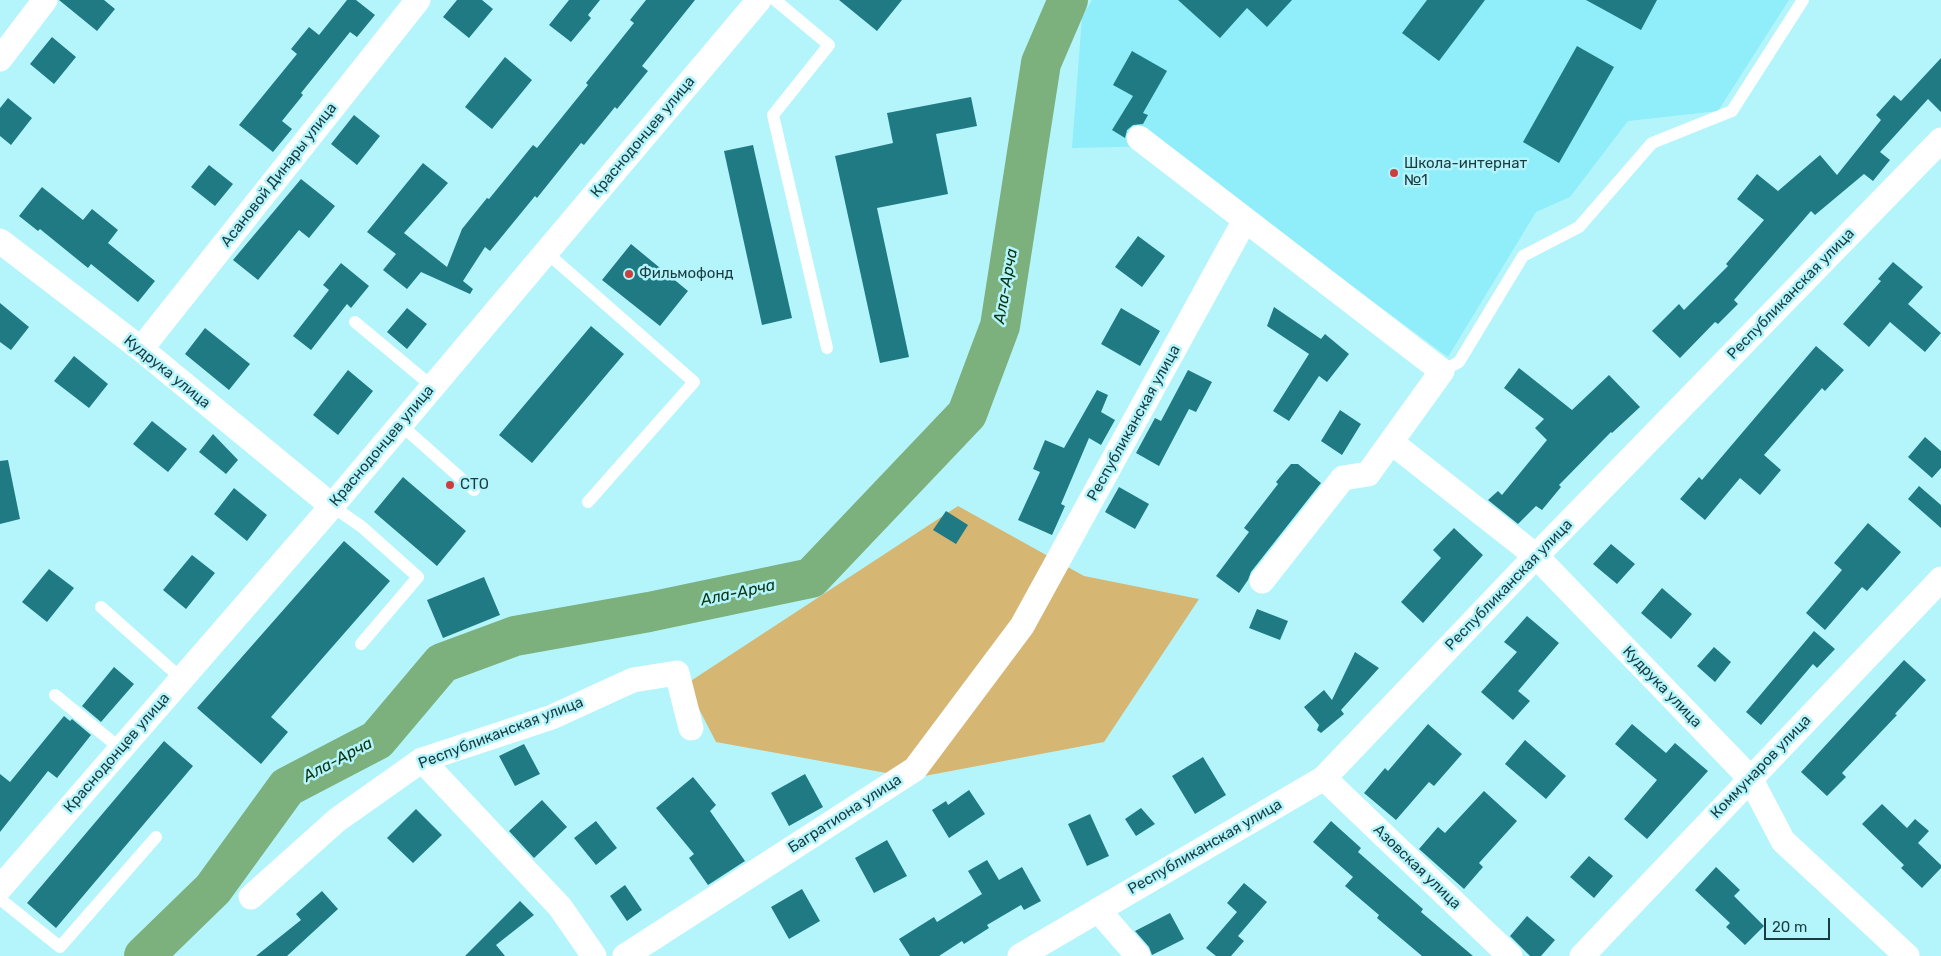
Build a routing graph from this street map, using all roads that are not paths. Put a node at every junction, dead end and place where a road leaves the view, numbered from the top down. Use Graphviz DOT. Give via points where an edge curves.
graph roads {
  1 [pos="45,0"];
  2 [pos="418,0"];
  3 [pos="759,0"];
  4 [pos="775,0"];
  5 [pos="1803,0"];
  6 [pos="0,59"];
  7 [pos="1139,138"];
  8 [pos="1941,140"];
  9 [pos="1245,220"];
  10 [pos="0,241"];
  11 [pos="546,252"];
  12 [pos="355,322"];
  13 [pos="827,348"];
  14 [pos="141,349"];
  15 [pos="1442,371"];
  16 [pos="433,387"];
  17 [pos="401,425"];
  18 [pos="1391,442"];
  19 [pos="474,490"];
  20 [pos="588,502"];
  21 [pos="332,506"];
  22 [pos="1536,556"];
  23 [pos="1941,579"];
  24 [pos="1262,581"];
  25 [pos="101,607"];
  26 [pos="1022,626"];
  27 [pos="361,644"];
  28 [pos="182,679"];
  29 [pos="55,695"];
  30 [pos="691,728"];
  31 [pos="121,749"];
  32 [pos="422,760"];
  33 [pos="1324,778"];
  34 [pos="1750,778"];
  35 [pos="156,837"];
  36 [pos="0,888"];
  37 [pos="251,896"];
  38 [pos="0,899"];
  39 [pos="1098,910"];
  40 [pos="594,956"];
  41 [pos="626,956"];
  42 [pos="1020,956"];
  43 [pos="1138,956"];
  44 [pos="1510,956"];
  45 [pos="1582,956"];
  46 [pos="1907,956"];
  1 -- 6 [label="street"];
  2 -- 14 [label="street, Асановой Динары улица"];
  3 -- 11 [label="street, Краснодонцев улица"];
  4 -- 13 [label="lane" via="829,45 773,115"];
  5 -- 15 [label="lane" via="1732,111 1652,143 1579,227 1523,256 1459,362"];
  7 -- 9 [label="street"];
  8 -- 22 [label="street, Республиканская улица"];
  9 -- 15 [label="street"];
  9 -- 26 [label="street, Республиканская улица"];
  10 -- 14 [label="street, Кудрука улица"];
  11 -- 16 [label="street, Краснодонцев улица"];
  11 -- 20 [label="lane" via="694,382"];
  12 -- 16 [label="lane"];
  14 -- 21 [label="street, Кудрука улица"];
  15 -- 18 [label="street"];
  16 -- 17 [label="street, Краснодонцев улица"];
  17 -- 19 [label="lane"];
  17 -- 21 [label="street, Краснодонцев улица"];
  18 -- 22 [label="street, Кудрука улица"];
  18 -- 24 [label="street" via="1368,474 1342,478"];
  21 -- 27 [label="lane" via="418,577"];
  21 -- 28 [label="street, Краснодонцев улица"];
  22 -- 33 [label="street, Республиканская улица"];
  22 -- 34 [label="street, Кудрука улица"];
  23 -- 34 [label="street, Коммунаров улица"];
  25 -- 28 [label="lane"];
  26 -- 41 [label="street, Багратиона улица" via="915,769"];
  28 -- 31 [label="street, Краснодонцев улица"];
  29 -- 31 [label="lane"];
  30 -- 32 [label="street, Республиканская улица" via="677,673 634,680 552,717"];
  31 -- 36 [label="street, Краснодонцев улица"];
  32 -- 37 [label="street, Республиканская улица" via="337,820"];
  32 -- 40 [label="street" via="560,907"];
  33 -- 39 [label="street, Республиканская улица"];
  33 -- 44 [label="street, Азовская улица"];
  34 -- 45 [label="street, Коммунаров улица"];
  34 -- 46 [label="street, Кудрука улица" via="1783,841"];
  35 -- 38 [label="lane" via="60,947"];
  39 -- 42 [label="street, Республиканская улица"];
  39 -- 43 [label="street"];
}
